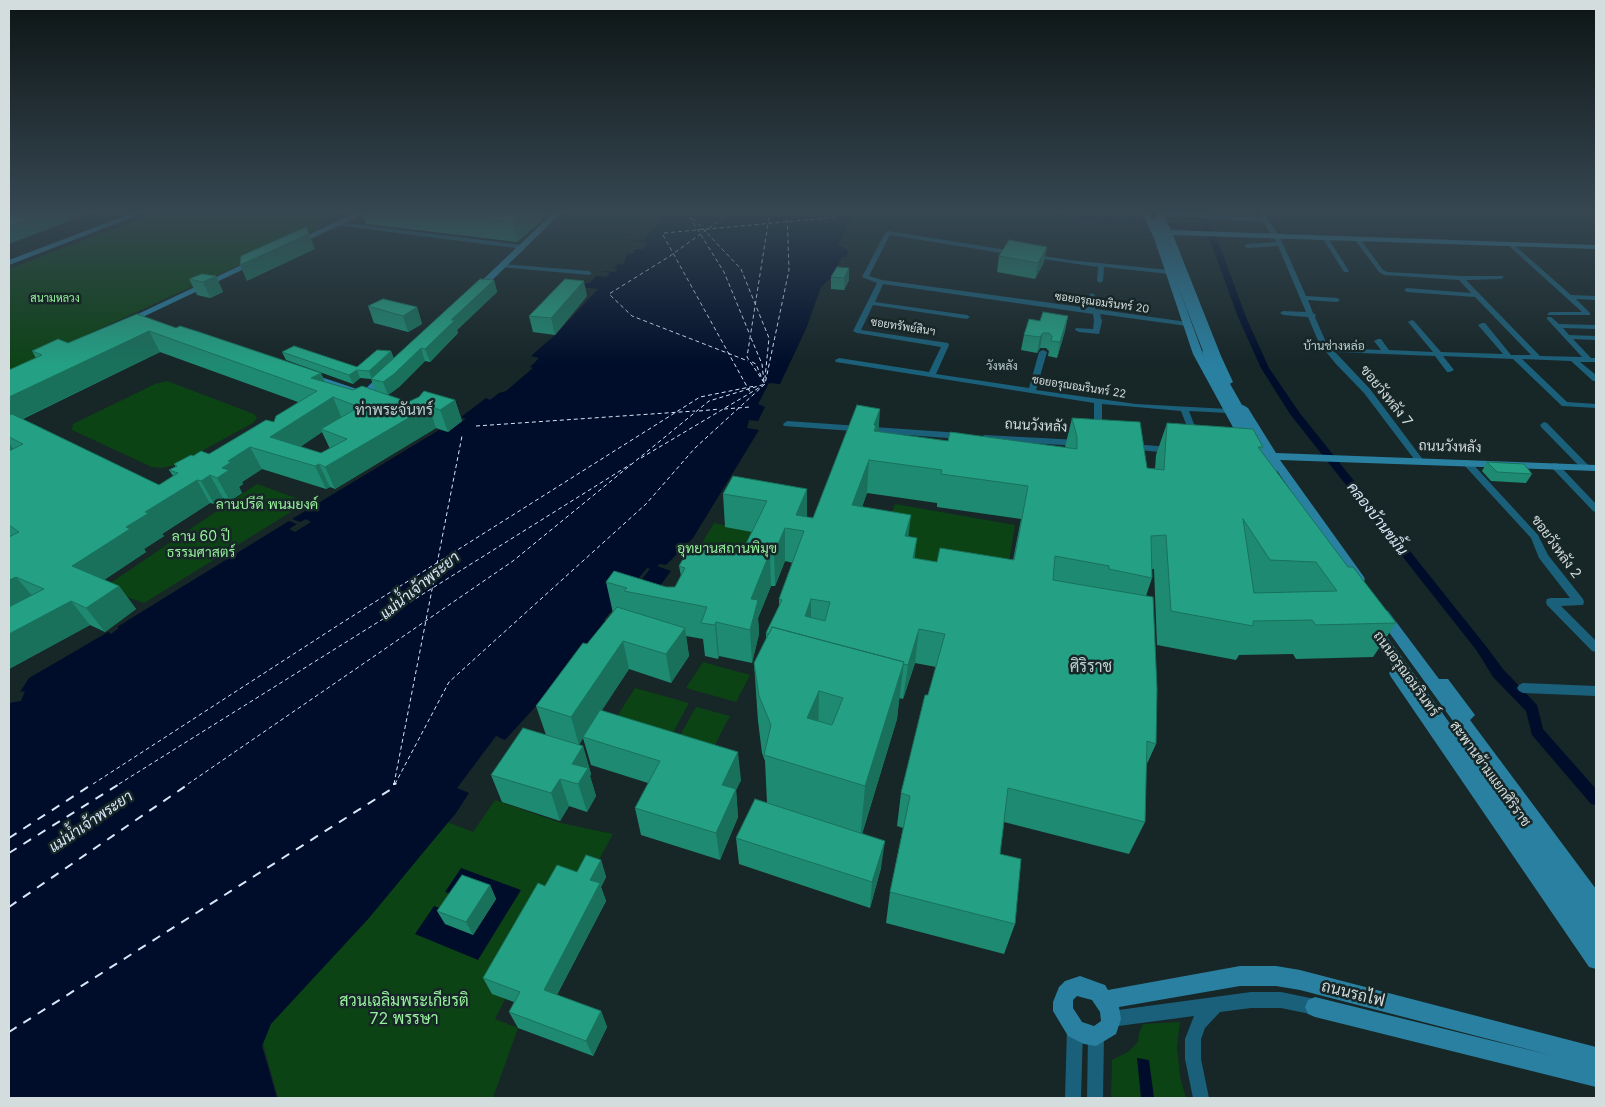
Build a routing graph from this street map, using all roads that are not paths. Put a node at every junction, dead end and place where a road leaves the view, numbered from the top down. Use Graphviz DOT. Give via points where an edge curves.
graph roads {
  1 [pos="254,263"];
  2 [pos="506,263"];
  3 [pos="874,263"];
  4 [pos="1078,263"];
  5 [pos="1167,263"];
  6 [pos="1174,263"];
  7 [pos="1179,263"];
  8 [pos="1288,263"];
  9 [pos="1341,263"];
  10 [pos="1376,263"];
  11 [pos="1532,263"];
  12 [pos="502,266"];
  13 [pos="1101,266"];
  14 [pos="1346,271"];
  15 [pos="1169,272"];
  16 [pos="588,273"];
  17 [pos="1185,274"];
  18 [pos="1501,277"];
  19 [pos="1461,278"];
  20 [pos="1100,281"];
  21 [pos="880,282"];
  22 [pos="1407,290"];
  23 [pos="1092,295"];
  24 [pos="1477,295"];
  25 [pos="1569,296"];
  26 [pos="469,297"];
  27 [pos="1305,298"];
  28 [pos="1596,298"];
  29 [pos="1337,300"];
  30 [pos="870,303"];
  31 [pos="1094,312"];
  32 [pos="1282,313"];
  33 [pos="1313,315"];
  34 [pos="137,316"];
  35 [pos="967,317"];
  36 [pos="1412,322"];
  37 [pos="156,323"];
  38 [pos="1187,324"];
  39 [pos="1482,325"];
  40 [pos="114,326"];
  41 [pos="1556,326"];
  42 [pos="1596,327"];
  43 [pos="1079,330"];
  44 [pos="1567,337"];
  45 [pos="1596,338"];
  46 [pos="1378,341"];
  47 [pos="1330,350"];
  48 [pos="1042,352"];
  49 [pos="1387,353"];
  50 [pos="1439,355"];
  51 [pos="1513,358"];
  52 [pos="1538,359"];
  53 [pos="839,360"];
  54 [pos="1574,360"];
  55 [pos="1592,360"];
  56 [pos="393,368"];
  57 [pos="1450,370"];
  58 [pos="297,372"];
  59 [pos="933,373"];
  60 [pos="1596,378"];
  61 [pos="1032,391"];
  62 [pos="1098,402"];
  63 [pos="1596,406"];
  64 [pos="1184,409"];
  65 [pos="1228,411"];
  66 [pos="788,424"];
  67 [pos="1544,425"];
  68 [pos="1124,447"];
  69 [pos="1199,448"];
  70 [pos="1181,450"];
  71 [pos="1254,455"];
  72 [pos="1272,457"];
  73 [pos="1420,461"];
  74 [pos="1467,463"];
  75 [pos="1555,466"];
  76 [pos="1591,468"];
  77 [pos="1272,484"];
  78 [pos="1596,509"];
  79 [pos="1371,611"];
  80 [pos="1384,644"];
  81 [pos="1596,648"];
  82 [pos="1409,650"];
  83 [pos="1523,688"];
  84 [pos="1596,692"];
  85 [pos="1596,894"];
  86 [pos="1596,904"];
  87 [pos="1596,920"];
  88 [pos="1596,938"];
  89 [pos="1596,960"];
  90 [pos="1106,1000"];
  91 [pos="1217,1004"];
  92 [pos="1315,1007"];
  93 [pos="1111,1019"];
  94 [pos="1075,1029"];
  95 [pos="1096,1036"];
  96 [pos="1596,1057"];
  97 [pos="1596,1077"];
  98 [pos="1073,1098"];
  99 [pos="1095,1098"];
  100 [pos="1201,1098"];
  1 -- 34 [label="main road"];
  2 -- 12 [label="main road"];
  3 -- 21 [label="street, ซอยอรุณอมรินทร์ 20" via="866,279"];
  4 -- 13 [label="street"];
  5 -- 15 [label="main road"];
  6 -- 72 [label="main road, bridge" via="1206,348 1250,434 1290,496 1364,593"];
  7 -- 17 [label="main road"];
  8 -- 27 [label="street, ซอยวังหลัง 7"];
  9 -- 14 [label="street"];
  10 -- 19 [label="street" via="1384,273"];
  11 -- 25 [label="street"];
  12 -- 16 [label="street"];
  12 -- 26 [label="main road"];
  13 -- 15 [label="street"];
  13 -- 20 [label="street"];
  15 -- 17 [label="main road"];
  15 -- 38 [label="main road"];
  17 -- 72 [label="main road" via="1221,369"];
  18 -- 19 [label="street"];
  19 -- 24 [label="street"];
  21 -- 30 [label="street"];
  21 -- 31 [label="street, ซอยอรุณอมรินทร์ 20"];
  22 -- 24 [label="street"];
  23 -- 31 [label="street"];
  24 -- 52 [label="street"];
  25 -- 28 [label="street"];
  25 -- 41 [label="street" via="1588,314 1550,316"];
  27 -- 29 [label="street"];
  27 -- 33 [label="street, ซอยวังหลัง 7"];
  30 -- 35 [label="street"];
  30 -- 59 [label="street, ซอยทรัพย์สินฯ" via="856,331 945,345"];
  31 -- 38 [label="street, ซอยอรุณอมรินทร์ 20"];
  31 -- 43 [label="street" via="1098,321 1096,332"];
  32 -- 33 [label="street"];
  33 -- 47 [label="street, ซอยวังหลัง 7" via="1322,341"];
  34 -- 37 [label="main road"];
  34 -- 40 [label="main road"];
  36 -- 50 [label="street"];
  38 -- 65 [label="main road" via="1202,364"];
  39 -- 51 [label="street"];
  41 -- 42 [label="street"];
  41 -- 44 [label="street"];
  44 -- 45 [label="street"];
  44 -- 55 [label="street"];
  46 -- 49 [label="street"];
  47 -- 49 [label="street"];
  47 -- 73 [label="street, ซอยวังหลัง 7" via="1367,391"];
  48 -- 61 [label="street"];
  49 -- 50 [label="street"];
  50 -- 51 [label="street"];
  50 -- 57 [label="street"];
  51 -- 52 [label="street"];
  51 -- 63 [label="street" via="1565,404"];
  52 -- 54 [label="street"];
  53 -- 59 [label="street, ซอยอรุณอมรินทร์ 22"];
  54 -- 55 [label="street"];
  54 -- 60 [label="street"];
  56 -- 58 [label="main road" via="370,398"];
  59 -- 61 [label="street, ซอยอรุณอมรินทร์ 22"];
  61 -- 62 [label="street, ซอยอรุณอมรินทร์ 22"];
  62 -- 64 [label="street, ซอยอรุณอมรินทร์ 22"];
  62 -- 66 [label="street, ถนนวังหลัง" via="1094,444"];
  64 -- 65 [label="street, ซอยอรุณอมรินทร์ 22"];
  64 -- 69 [label="street"];
  65 -- 71 [label="main road"];
  67 -- 76 [label="street"];
  68 -- 70 [label="street"];
  71 -- 72 [label="main road, ถนนวังหลัง"];
  71 -- 77 [label="main road"];
  72 -- 73 [label="main road, ถนนวังหลัง"];
  73 -- 74 [label="main road, ถนนวังหลัง"];
  74 -- 75 [label="main road, ถนนวังหลัง"];
  74 -- 81 [label="street, ซอยวังหลัง 2" via="1535,537 1543,556 1579,602 1551,602"];
  75 -- 76 [label="main road, ถนนวังหลัง"];
  75 -- 78 [label="street"];
  79 -- 80 [label="main road, ถนนอรุณอมรินทร์"];
  79 -- 82 [label="main road, ถนนอรุณอมรินทร์"];
  79 -- 87 [label="main road, สะพานข้ามแยกศิริราช"];
  80 -- 88 [label="main road, ถนนอรุณอมรินทร์"];
  80 -- 89 [label="main road" via="1407,690"];
  82 -- 85 [label="main road" via="1455,697"];
  82 -- 86 [label="main road, ถนนอรุณอมรินทร์"];
  83 -- 84 [label="street"];
  90 -- 93 [label="main road"];
  90 -- 94 [label="main road" via="1098,992 1080,986 1072,988 1066,994 1063,1011"];
  90 -- 96 [label="main road, ถนนรถไฟ" via="1240,976 1276,976"];
  91 -- 92 [label="street, ถนนรถไฟ" via="1265,1000"];
  91 -- 93 [label="street, ถนนรถไฟ"];
  91 -- 100 [label="street" via="1198,1023 1193,1039 1193,1059"];
  92 -- 97 [label="main road"];
  93 -- 95 [label="main road" via="1108,1027"];
  94 -- 95 [label="main road"];
  94 -- 98 [label="street"];
  95 -- 99 [label="street"];
}
